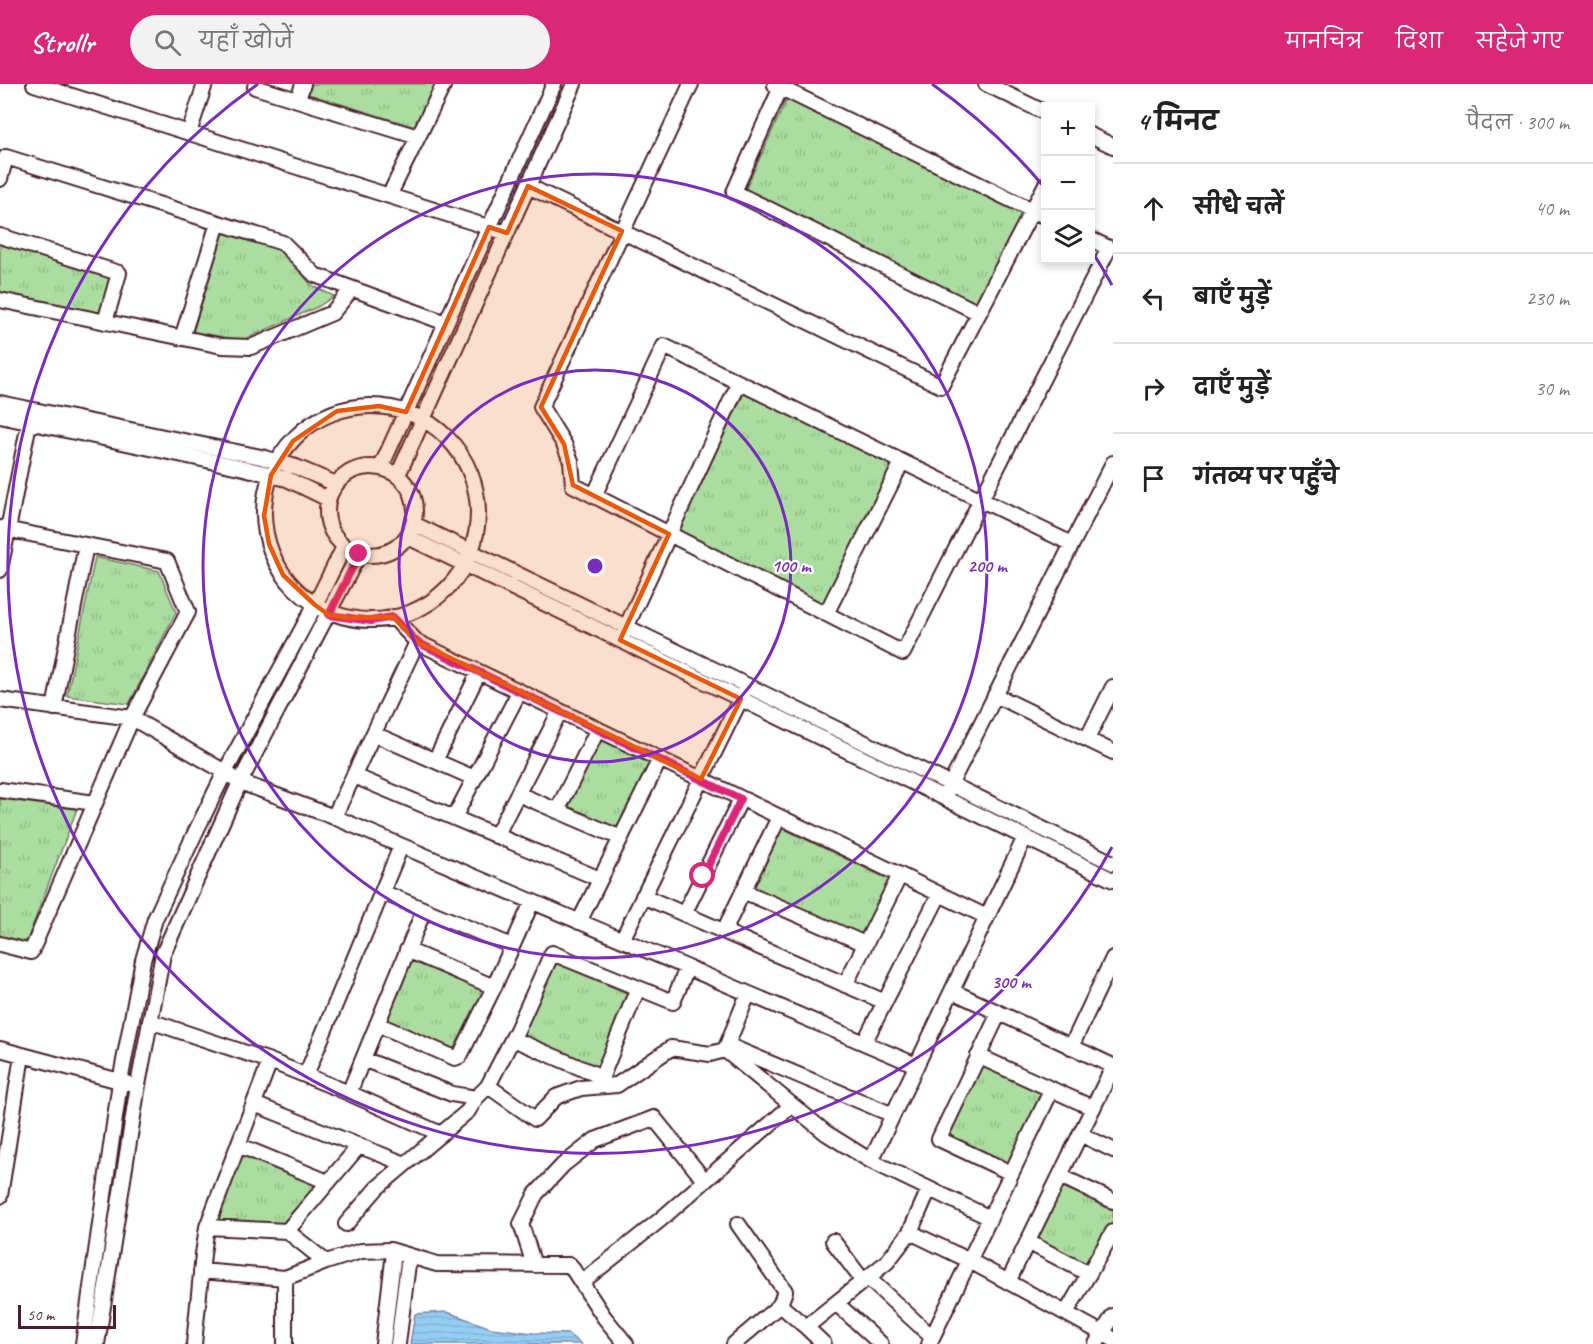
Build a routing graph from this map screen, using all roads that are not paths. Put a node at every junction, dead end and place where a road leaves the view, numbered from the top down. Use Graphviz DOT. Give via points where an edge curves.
graph roads {
  1 [pos="34,84"];
  2 [pos="205,84"];
  3 [pos="256,84"];
  4 [pos="303,84"];
  5 [pos="444,84"];
  6 [pos="554,84"];
  7 [pos="574,84"];
  8 [pos="691,84"];
  9 [pos="986,84"];
  10 [pos="778,86"];
  11 [pos="1002,88"];
  12 [pos="298,100"];
  13 [pos="1041,110"];
  14 [pos="189,133"];
  15 [pos="418,137"];
  16 [pos="1095,137"];
  17 [pos="1113,146"];
  18 [pos="0,179"];
  19 [pos="528,186"];
  20 [pos="1041,193"];
  21 [pos="389,196"];
  22 [pos="1032,210"];
  23 [pos="1041,214"];
  24 [pos="218,223"];
  25 [pos="489,227"];
  26 [pos="622,231"];
  27 [pos="507,233"];
  28 [pos="0,236"];
  29 [pos="1095,241"];
  30 [pos="352,289"];
  31 [pos="0,300"];
  32 [pos="979,313"];
  33 [pos="105,322"];
  34 [pos="446,323"];
  35 [pos="182,338"];
  36 [pos="739,382"];
  37 [pos="0,403"];
  38 [pos="406,412"];
  39 [pos="0,416"];
  40 [pos="424,420"];
  41 [pos="29,423"];
  42 [pos="902,462"];
  43 [pos="1113,463"];
  44 [pos="381,467"];
  45 [pos="274,469"];
  46 [pos="398,475"];
  47 [pos="336,484"];
  48 [pos="594,496"];
  49 [pos="328,499"];
  50 [pos="981,500"];
  51 [pos="4,529"];
  52 [pos="411,531"];
  53 [pos="669,534"];
  54 [pos="1072,544"];
  55 [pos="86,545"];
  56 [pos="344,547"];
  57 [pos="359,554"];
  58 [pos="468,559"];
  59 [pos="0,570"];
  60 [pos="315,605"];
  61 [pos="826,614"];
  62 [pos="329,615"];
  63 [pos="393,617"];
  64 [pos="623,634"];
  65 [pos="417,642"];
  66 [pos="479,672"];
  67 [pos="1113,687"];
  68 [pos="519,692"];
  69 [pos="744,693"];
  70 [pos="995,695"];
  71 [pos="0,700"];
  72 [pos="54,708"];
  73 [pos="560,711"];
  74 [pos="132,718"];
  75 [pos="598,729"];
  76 [pos="374,734"];
  77 [pos="1087,739"];
  78 [pos="1113,752"];
  79 [pos="660,759"];
  80 [pos="435,761"];
  81 [pos="225,772"];
  82 [pos="354,776"];
  83 [pos="474,778"];
  84 [pos="701,779"];
  85 [pos="240,782"];
  86 [pos="0,790"];
  87 [pos="947,791"];
  88 [pos="518,794"];
  89 [pos="741,799"];
  90 [pos="95,802"];
  91 [pos="557,811"];
  92 [pos="779,817"];
  93 [pos="334,818"];
  94 [pos="454,818"];
  95 [pos="496,836"];
  96 [pos="1025,837"];
  97 [pos="621,838"];
  98 [pos="401,846"];
  99 [pos="1113,863"];
  100 [pos="900,875"];
  101 [pos="600,879"];
  102 [pos="1113,880"];
  103 [pos="743,891"];
  104 [pos="382,892"];
  105 [pos="939,895"];
  106 [pos="643,896"];
  107 [pos="532,902"];
  108 [pos="424,910"];
  109 [pos="684,914"];
  110 [pos="987,917"];
  111 [pos="579,922"];
  112 [pos="724,931"];
  113 [pos="622,940"];
  114 [pos="0,944"];
  115 [pos="866,944"];
  116 [pos="512,946"];
  117 [pos="407,950"];
  118 [pos="1113,958"];
  119 [pos="687,968"];
  120 [pos="1110,975"];
  121 [pos="845,985"];
  122 [pos="494,987"];
  123 [pos="639,988"];
  124 [pos="951,991"];
  125 [pos="748,993"];
  126 [pos="885,1002"];
  127 [pos="999,1013"];
  128 [pos="150,1021"];
  129 [pos="377,1024"];
  130 [pos="513,1039"];
  131 [pos="864,1043"];
  132 [pos="1071,1047"];
  133 [pos="726,1048"];
  134 [pos="0,1049"];
  135 [pos="22,1055"];
  136 [pos="978,1056"];
  137 [pos="363,1059"];
  138 [pos="270,1061"];
  139 [pos="916,1065"];
  140 [pos="1113,1067"];
  141 [pos="306,1076"];
  142 [pos="120,1082"];
  143 [pos="600,1082"];
  144 [pos="138,1085"];
  145 [pos="488,1086"];
  146 [pos="1052,1089"];
  147 [pos="349,1093"];
  148 [pos="476,1098"];
  149 [pos="254,1104"];
  150 [pos="792,1105"];
  151 [pos="1093,1108"];
  152 [pos="893,1115"];
  153 [pos="441,1134"];
  154 [pos="1080,1134"];
  155 [pos="238,1146"];
  156 [pos="359,1146"];
  157 [pos="1113,1150"];
  158 [pos="3,1159"];
  159 [pos="871,1161"];
  160 [pos="405,1164"];
  161 [pos="1011,1173"];
  162 [pos="1060,1176"];
  163 [pos="705,1181"];
  164 [pos="328,1182"];
  165 [pos="929,1189"];
  166 [pos="0,1196"];
  167 [pos="1113,1201"];
  168 [pos="990,1218"];
  169 [pos="346,1224"];
  170 [pos="738,1224"];
  171 [pos="207,1227"];
  172 [pos="288,1230"];
  173 [pos="910,1232"];
  174 [pos="1113,1232"];
  175 [pos="833,1241"];
  176 [pos="1028,1242"];
  177 [pos="394,1252"];
  178 [pos="409,1256"];
  179 [pos="970,1261"];
  180 [pos="326,1262"];
  181 [pos="534,1265"];
  182 [pos="201,1271"];
  183 [pos="1089,1274"];
  184 [pos="285,1278"];
  185 [pos="865,1279"];
  186 [pos="582,1282"];
  187 [pos="1008,1282"];
  188 [pos="836,1303"];
  189 [pos="780,1305"];
  190 [pos="1066,1313"];
  191 [pos="1113,1316"];
  192 [pos="806,1327"];
  193 [pos="1104,1339"];
  194 [pos="931,1341"];
  195 [pos="83,1344"];
  196 [pos="97,1344"];
  197 [pos="194,1344"];
  198 [pos="285,1344"];
  199 [pos="383,1344"];
  200 [pos="398,1344"];
  201 [pos="626,1344"];
  202 [pos="734,1344"];
  203 [pos="824,1344"];
  204 [pos="881,1344"];
  1 -- 14 [label="street"];
  2 -- 14 [label="street"];
  3 -- 12 [label="street" via="255,87"];
  4 -- 12 [label="street"];
  5 -- 15 [label="street"];
  6 -- 25 [label="street"];
  7 -- 19 [label="street"];
  8 -- 26 [label="street"];
  9 -- 11 [label="street"];
  10 -- 22 [label="street"];
  10 -- 32 [label="street" via="735,192"];
  11 -- 13 [label="street"];
  12 -- 15 [label="street"];
  14 -- 21 [label="street"];
  15 -- 21 [label="street"];
  16 -- 17 [label="street"];
  18 -- 24 [label="street" via="6,157"];
  19 -- 26 [label="street"];
  19 -- 27 [label="street"];
  20 -- 22 [label="street"];
  21 -- 25 [label="street"];
  22 -- 23 [label="street"];
  22 -- 32 [label="street"];
  24 -- 30 [label="street" via="283,243 315,275"];
  24 -- 35 [label="street"];
  25 -- 27 [label="street"];
  25 -- 34 [label="street"];
  26 -- 32 [label="street" via="941,386"];
  26 -- 48 [label="street" via="541,407 571,461 573,485"];
  27 -- 40 [label="street"];
  28 -- 33 [label="street" via="119,273"];
  29 -- 50 [label="street" via="1109,248"];
  30 -- 34 [label="street"];
  30 -- 35 [label="street" via="332,313 251,347"];
  31 -- 33 [label="street"];
  33 -- 35 [label="street"];
  34 -- 38 [label="street"];
  36 -- 42 [label="street"];
  36 -- 48 [label="street" via="664,346"];
  36 -- 53 [label="street"];
  37 -- 45 [label="street" via="117,426"];
  38 -- 40 [label="street"];
  38 -- 44 [label="street"];
  38 -- 45 [label="street" via="379,406 337,411 311,424 293,441"];
  39 -- 41 [label="street"];
  40 -- 46 [label="street"];
  40 -- 58 [label="street" via="446,437 466,464 476,493 478,522"];
  41 -- 45 [label="street"];
  41 -- 51 [label="street"];
  42 -- 50 [label="street"];
  42 -- 61 [label="street"];
  43 -- 54 [label="street"];
  44 -- 46 [label="street"];
  44 -- 47 [label="street" via="356,469"];
  45 -- 47 [label="street" via="296,467"];
  45 -- 49 [label="street"];
  45 -- 60 [label="street" via="266,492 264,516 269,544 283,574"];
  46 -- 52 [label="street" via="413,495 416,514"];
  47 -- 49 [label="street"];
  48 -- 53 [label="street"];
  49 -- 56 [label="street" via="329,526"];
  50 -- 54 [label="street"];
  50 -- 61 [label="street" via="903,653"];
  51 -- 55 [label="street"];
  51 -- 59 [label="street"];
  52 -- 57 [label="street" via="402,544 386,553"];
  52 -- 58 [label="street"];
  53 -- 61 [label="street"];
  53 -- 64 [label="street"];
  54 -- 70 [label="street"];
  55 -- 72 [label="street"];
  55 -- 74 [label="street" via="167,561 188,612"];
  56 -- 57 [label="street"];
  56 -- 60 [label="street"];
  57 -- 62 [label="street"];
  58 -- 63 [label="street" via="450,586 431,603"];
  58 -- 64 [label="street"];
  60 -- 62 [label="street"];
  60 -- 81 [label="street"];
  62 -- 63 [label="street" via="371,621"];
  62 -- 85 [label="street"];
  63 -- 65 [label="street"];
  64 -- 69 [label="street"];
  65 -- 66 [label="street"];
  65 -- 76 [label="street"];
  66 -- 68 [label="street"];
  66 -- 80 [label="street"];
  67 -- 77 [label="street"];
  68 -- 73 [label="street"];
  68 -- 83 [label="street"];
  69 -- 84 [label="street"];
  69 -- 87 [label="street"];
  70 -- 77 [label="street"];
  70 -- 87 [label="street"];
  71 -- 72 [label="street"];
  72 -- 74 [label="street"];
  73 -- 75 [label="street"];
  73 -- 88 [label="street"];
  74 -- 81 [label="street"];
  74 -- 90 [label="street"];
  75 -- 79 [label="street"];
  75 -- 91 [label="street"];
  76 -- 80 [label="street"];
  76 -- 82 [label="street"];
  77 -- 78 [label="street"];
  79 -- 84 [label="street"];
  79 -- 97 [label="street"];
  80 -- 83 [label="street"];
  81 -- 85 [label="street"];
  81 -- 142 [label="street" via="155,919 143,960"];
  82 -- 93 [label="street"];
  82 -- 94 [label="street"];
  83 -- 94 [label="street"];
  84 -- 89 [label="street"];
  84 -- 106 [label="street"];
  85 -- 93 [label="street"];
  85 -- 128 [label="street" via="163,954"];
  86 -- 90 [label="street"];
  87 -- 96 [label="street"];
  87 -- 99 [label="street"];
  88 -- 91 [label="street"];
  88 -- 95 [label="street"];
  89 -- 92 [label="street"];
  89 -- 109 [label="street"];
  90 -- 114 [label="street" via="31,952"];
  91 -- 97 [label="street"];
  92 -- 100 [label="street"];
  92 -- 103 [label="street"];
  93 -- 98 [label="street"];
  94 -- 95 [label="street"];
  95 -- 101 [label="street"];
  96 -- 102 [label="street"];
  96 -- 110 [label="street"];
  97 -- 101 [label="street"];
  98 -- 104 [label="street"];
  98 -- 107 [label="street"];
  100 -- 105 [label="street"];
  100 -- 115 [label="street"];
  101 -- 111 [label="street"];
  103 -- 112 [label="street"];
  103 -- 115 [label="street"];
  104 -- 108 [label="street"];
  104 -- 141 [label="street"];
  105 -- 110 [label="street"];
  105 -- 126 [label="street"];
  106 -- 109 [label="street"];
  106 -- 113 [label="street"];
  107 -- 111 [label="street"];
  107 -- 116 [label="street"];
  108 -- 116 [label="street"];
  108 -- 117 [label="street"];
  109 -- 112 [label="street"];
  110 -- 124 [label="street"];
  111 -- 113 [label="street"];
  112 -- 121 [label="street"];
  113 -- 119 [label="street"];
  115 -- 121 [label="street"];
  116 -- 122 [label="street"];
  117 -- 122 [label="street"];
  117 -- 129 [label="street"];
  118 -- 120 [label="street"];
  119 -- 123 [label="street" via="673,1002"];
  119 -- 125 [label="street"];
  120 -- 132 [label="street"];
  121 -- 126 [label="street"];
  122 -- 129 [label="street" via="460,1056 455,1058"];
  123 -- 130 [label="street" via="552,953"];
  123 -- 143 [label="street"];
  124 -- 127 [label="street"];
  124 -- 139 [label="street"];
  125 -- 131 [label="street"];
  125 -- 133 [label="street"];
  126 -- 131 [label="street"];
  127 -- 132 [label="street"];
  127 -- 136 [label="street"];
  128 -- 138 [label="street"];
  128 -- 144 [label="street"];
  129 -- 137 [label="street"];
  130 -- 143 [label="street"];
  130 -- 145 [label="street"];
  131 -- 139 [label="street"];
  132 -- 140 [label="street"];
  133 -- 143 [label="street" via="710,1054 671,1048 617,1085"];
  133 -- 150 [label="street"];
  133 -- 152 [label="street"];
  134 -- 135 [label="street"];
  135 -- 142 [label="street"];
  135 -- 158 [label="street"];
  136 -- 146 [label="street"];
  136 -- 161 [label="street" via="939,1139"];
  137 -- 147 [label="street"];
  137 -- 148 [label="street" via="452,1094"];
  138 -- 141 [label="street"];
  138 -- 149 [label="street"];
  139 -- 152 [label="street"];
  140 -- 151 [label="street"];
  141 -- 147 [label="street"];
  142 -- 144 [label="street"];
  142 -- 195 [label="street"];
  143 -- 145 [label="street" via="556,1097 535,1119"];
  144 -- 196 [label="street"];
  145 -- 148 [label="street"];
  146 -- 151 [label="street"];
  146 -- 161 [label="street"];
  147 -- 153 [label="street"];
  148 -- 153 [label="street" via="468,1111"];
  149 -- 155 [label="street"];
  149 -- 156 [label="street"];
  150 -- 159 [label="street"];
  150 -- 163 [label="street"];
  151 -- 154 [label="street"];
  152 -- 159 [label="street"];
  153 -- 160 [label="street"];
  154 -- 157 [label="street"];
  154 -- 162 [label="street"];
  155 -- 164 [label="street"];
  155 -- 171 [label="street"];
  156 -- 160 [label="street"];
  156 -- 164 [label="street"];
  158 -- 166 [label="street"];
  159 -- 165 [label="street"];
  160 -- 169 [label="street" via="377,1188"];
  161 -- 168 [label="street"];
  162 -- 167 [label="street"];
  162 -- 176 [label="street"];
  163 -- 181 [label="street" via="654,1118 595,1140 563,1165 536,1194 521,1224"];
  163 -- 186 [label="street"];
  164 -- 172 [label="street"];
  165 -- 168 [label="street"];
  165 -- 173 [label="street"];
  168 -- 179 [label="street"];
  170 -- 189 [label="street" via="785,1291"];
  171 -- 172 [label="street"];
  171 -- 182 [label="street"];
  172 -- 180 [label="street"];
  173 -- 179 [label="street"];
  173 -- 185 [label="street" via="886,1262"];
  174 -- 183 [label="street"];
  175 -- 185 [label="street"];
  176 -- 183 [label="street"];
  176 -- 187 [label="street"];
  177 -- 178 [label="street"];
  177 -- 180 [label="street" via="361,1251"];
  177 -- 199 [label="street"];
  178 -- 181 [label="street" via="437,1264"];
  178 -- 200 [label="street"];
  179 -- 187 [label="street"];
  179 -- 194 [label="street"];
  180 -- 184 [label="street"];
  181 -- 186 [label="street" via="570,1265"];
  182 -- 184 [label="street"];
  182 -- 197 [label="street"];
  183 -- 190 [label="street"];
  184 -- 198 [label="street"];
  185 -- 188 [label="street"];
  185 -- 194 [label="street"];
  186 -- 201 [label="street"];
  187 -- 190 [label="street"];
  188 -- 192 [label="street"];
  188 -- 204 [label="street"];
  189 -- 192 [label="street"];
  189 -- 202 [label="street"];
  190 -- 193 [label="street"];
  191 -- 193 [label="street"];
  192 -- 203 [label="street"];
}
